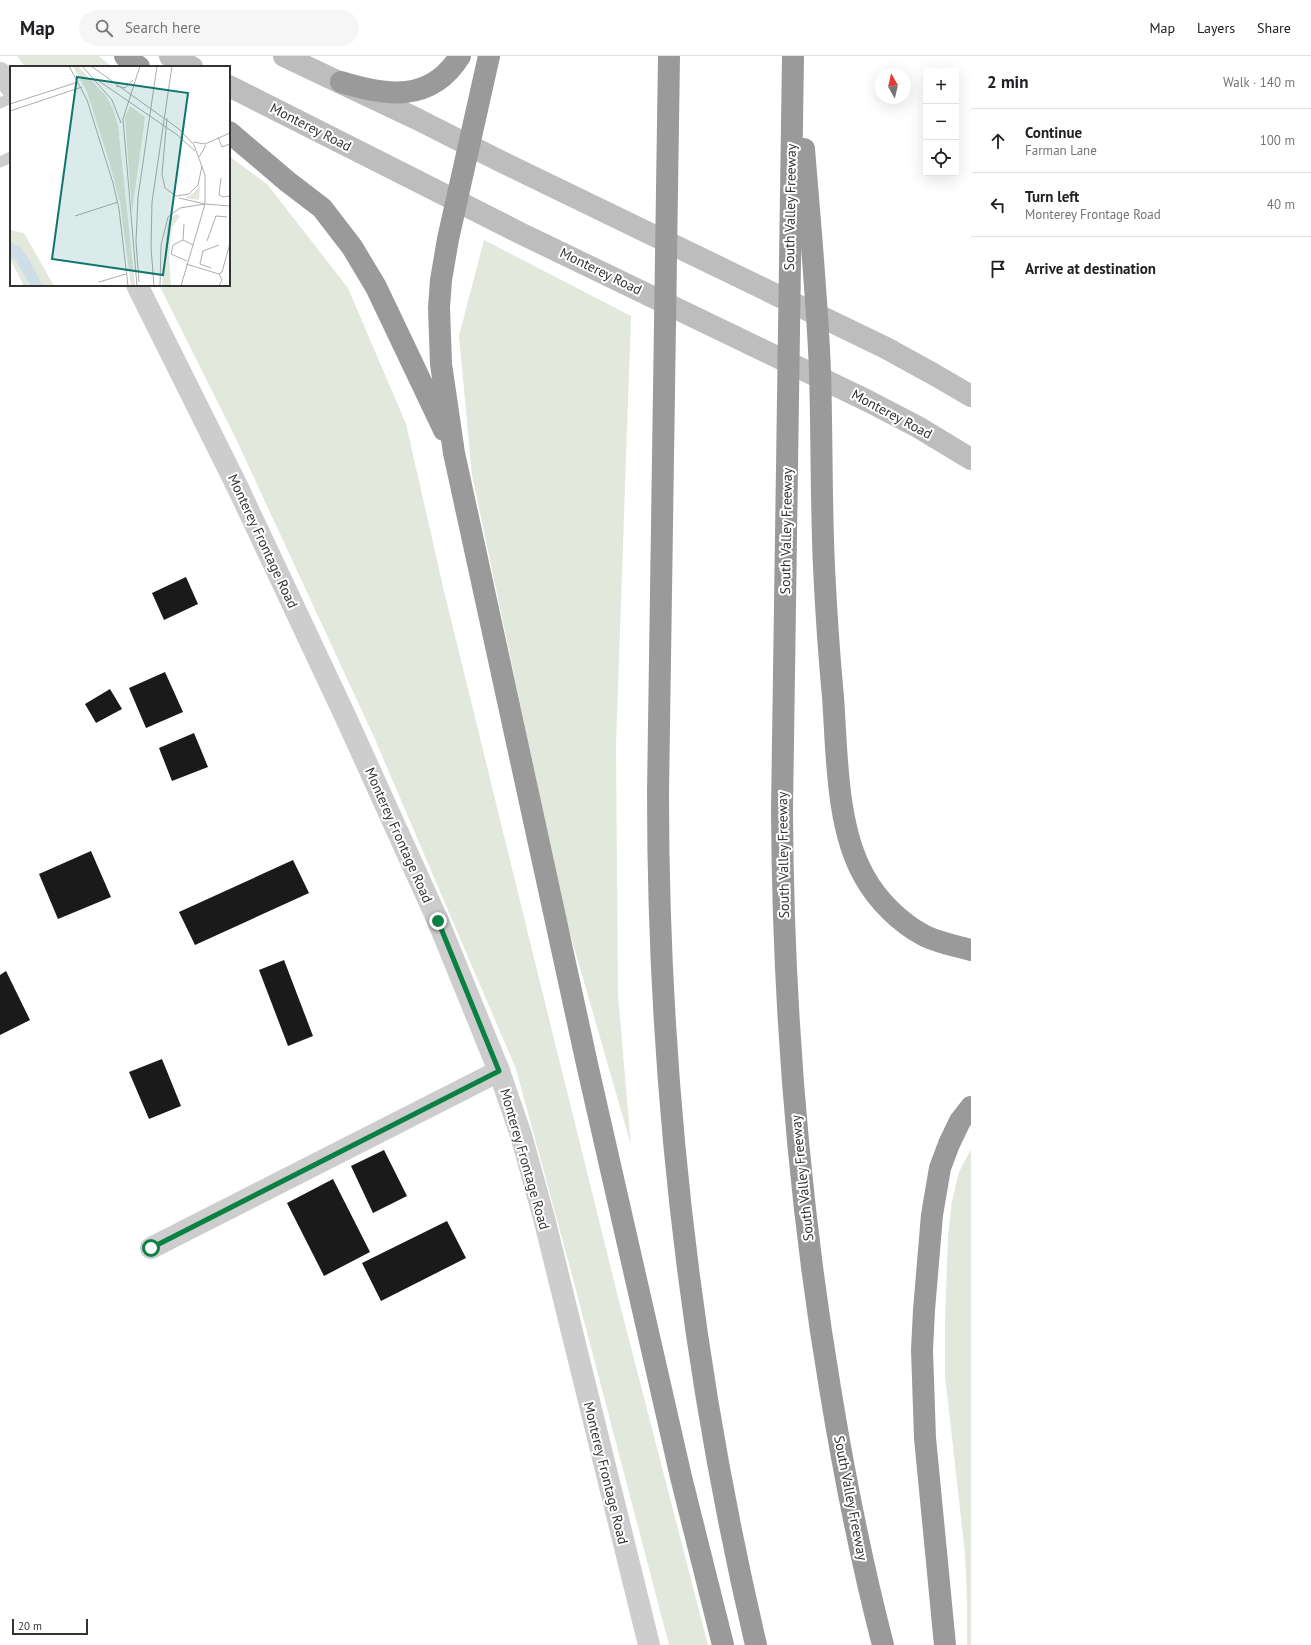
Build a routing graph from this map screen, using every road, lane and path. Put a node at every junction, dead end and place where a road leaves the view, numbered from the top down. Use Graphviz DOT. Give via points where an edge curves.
graph roads {
  1 [pos="125,56"];
  2 [pos="170,56"];
  3 [pos="284,56"];
  4 [pos="460,56"];
  5 [pos="490,56"];
  6 [pos="669,56"];
  7 [pos="794,56"];
  8 [pos="138,66"];
  9 [pos="190,66"];
  10 [pos="0,73"];
  11 [pos="340,82"];
  12 [pos="10,86"];
  13 [pos="230,87"];
  14 [pos="10,98"];
  15 [pos="0,103"];
  16 [pos="230,133"];
  17 [pos="469,145"];
  18 [pos="10,157"];
  19 [pos="0,162"];
  20 [pos="457,201"];
  21 [pos="137,286"];
  22 [pos="971,396"];
  23 [pos="454,453"];
  24 [pos="971,459"];
  25 [pos="902,921"];
  26 [pos="971,950"];
  27 [pos="971,963"];
  28 [pos="499,1071"];
  29 [pos="971,1107"];
  30 [pos="151,1248"];
  31 [pos="649,1645"];
  32 [pos="724,1645"];
  33 [pos="756,1645"];
  34 [pos="883,1645"];
  35 [pos="945,1645"];
  1 -- 8 [label="highway"];
  2 -- 9 [label="main road"];
  3 -- 11 [label="main road"];
  4 -- 11 [label="highway" via="438,81 421,90 383,93"];
  5 -- 17 [label="highway"];
  6 -- 33 [label="highway" via="658,841 662,984 682,1230 697,1343 725,1505"];
  7 -- 25 [label="highway" via="812,241 820,370 825,595 838,766 846,826 852,849 864,876 883,902"];
  7 -- 34 [label="highway, South Valley Freeway" via="782,855 792,1086 803,1199 827,1371 853,1511"];
  10 -- 12 [label="street"];
  11 -- 17 [label="main road"];
  13 -- 20 [label="main road, Monterey Road"];
  14 -- 15 [label="lane"];
  16 -- 23 [label="highway" via="322,208 352,247 376,286"];
  17 -- 20 [label="highway"];
  17 -- 22 [label="main road" via="904,358"];
  18 -- 19 [label="lane"];
  20 -- 23 [label="highway" via="448,239 438,308 441,364"];
  20 -- 24 [label="main road, Monterey Road" via="868,401"];
  21 -- 28 [label="street, Monterey Frontage Road" via="238,488 348,720 438,921"];
  23 -- 32 [label="highway" via="587,1064 678,1462"];
  25 -- 26 [label="highway" via="926,936"];
  25 -- 27 [label="highway" via="938,948"];
  28 -- 30 [label="street"];
  28 -- 31 [label="street, Monterey Frontage Road" via="521,1135 545,1222"];
  29 -- 35 [label="highway" via="960,1121 949,1144 935,1190 922,1342 925,1438"];
}
